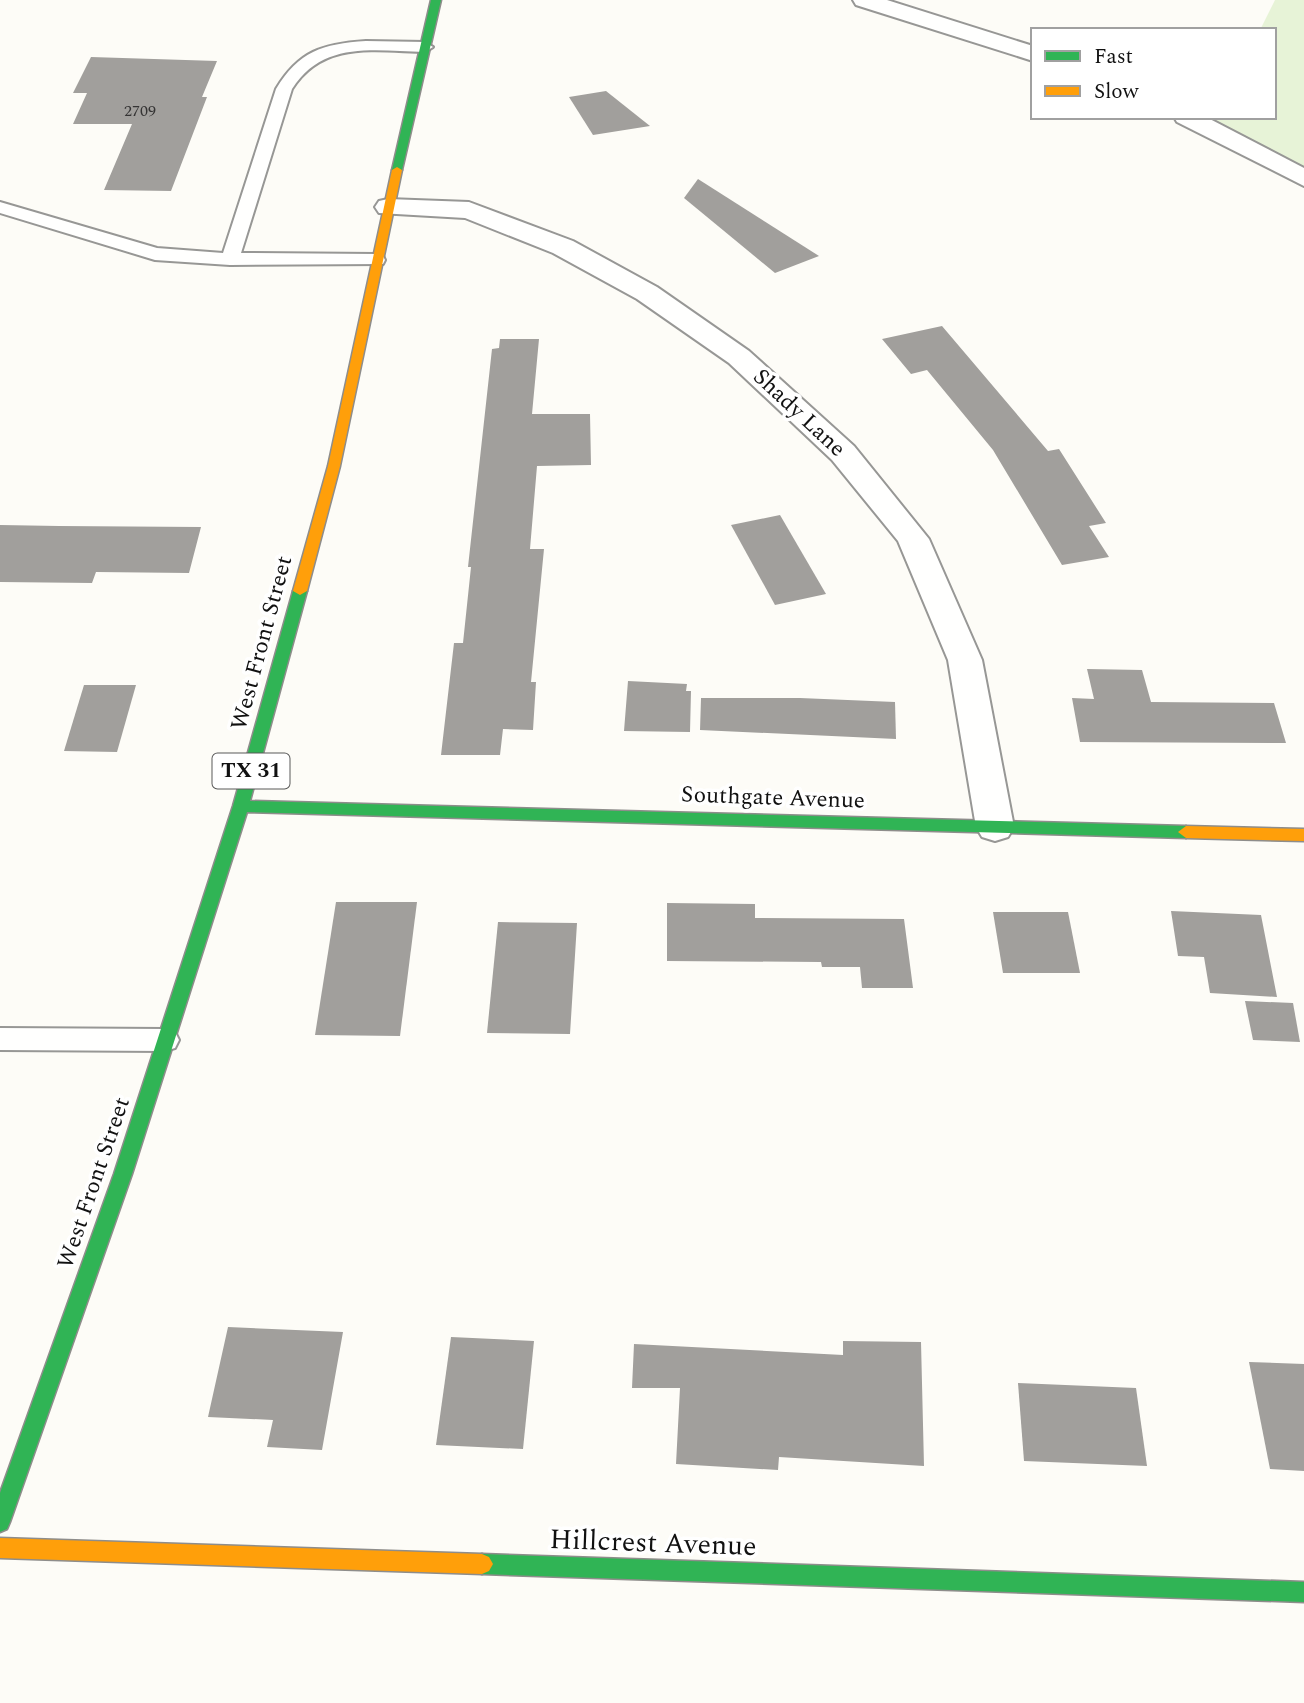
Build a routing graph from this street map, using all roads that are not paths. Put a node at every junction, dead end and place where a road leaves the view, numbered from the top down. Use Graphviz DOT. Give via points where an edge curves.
graph roads {
  1 [pos="436,0"];
  2 [pos="864,0"];
  3 [pos="425,47"];
  4 [pos="1031,53"];
  5 [pos="1190,119"];
  6 [pos="1304,178"];
  7 [pos="0,207"];
  8 [pos="388,207"];
  9 [pos="230,259"];
  10 [pos="376,260"];
  11 [pos="241,806"];
  12 [pos="995,827"];
  13 [pos="1304,835"];
  14 [pos="0,1039"];
  15 [pos="165,1040"];
  16 [pos="0,1522"];
  17 [pos="0,1548"];
  18 [pos="1304,1592"];
  1 -- 3 [label="main road, West Front Street / TX 31"];
  2 -- 4 [label="street"];
  3 -- 8 [label="main road, West Front Street / TX 31"];
  3 -- 9 [label="lane" via="335,48 298,68 284,89"];
  5 -- 6 [label="street"];
  7 -- 9 [label="lane" via="155,254"];
  8 -- 10 [label="main road, West Front Street / TX 31"];
  8 -- 12 [label="street, Shady Lane" via="469,210 575,254 647,293 739,357 843,453 913,539 965,660"];
  9 -- 10 [label="lane"];
  10 -- 11 [label="main road, West Front Street / TX 31" via="334,466"];
  11 -- 12 [label="main road, Southgate Avenue"];
  11 -- 15 [label="main road, West Front Street / TX 31"];
  12 -- 13 [label="main road, Southgate Avenue"];
  14 -- 15 [label="lane"];
  15 -- 16 [label="main road, West Front Street / TX 31" via="123,1174"];
  17 -- 18 [label="main road, Hillcrest Avenue"];
}
